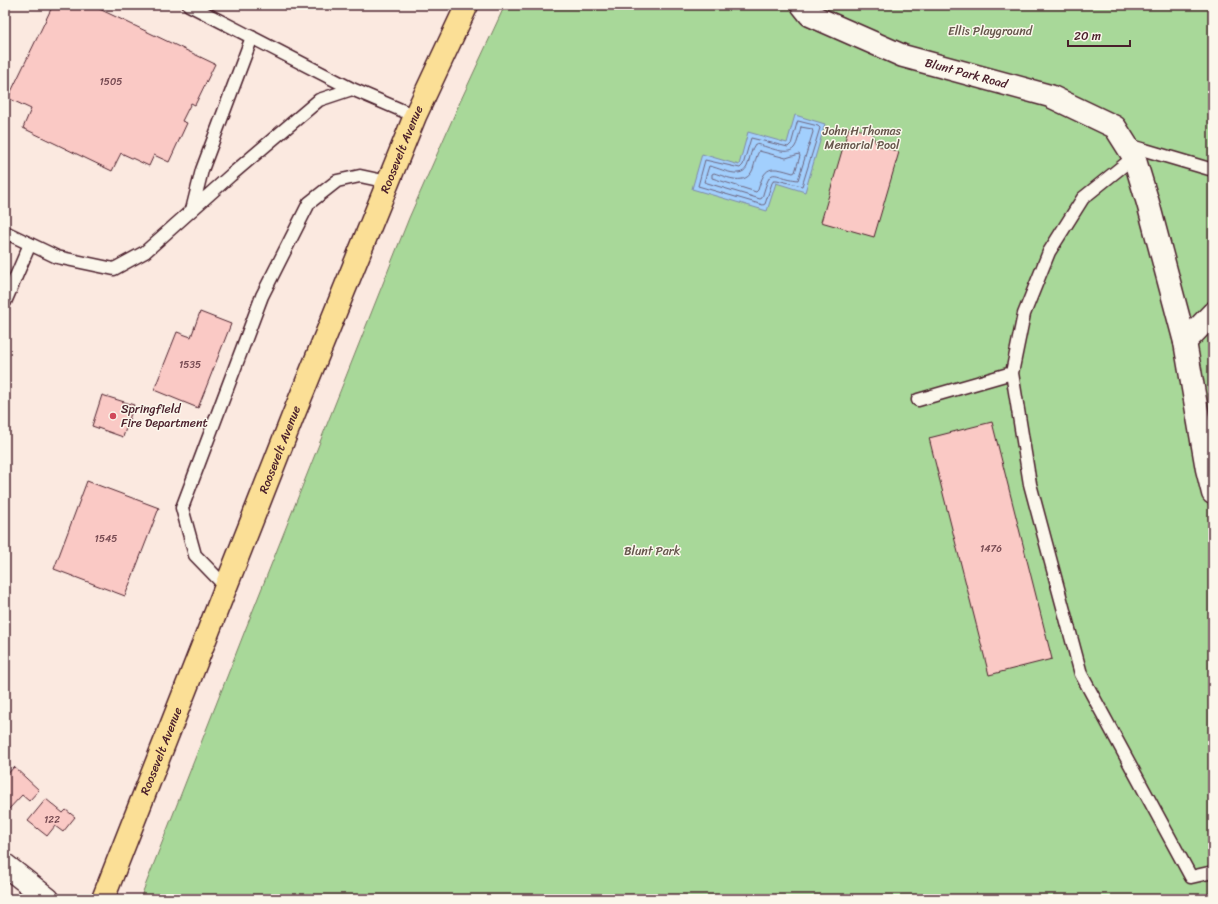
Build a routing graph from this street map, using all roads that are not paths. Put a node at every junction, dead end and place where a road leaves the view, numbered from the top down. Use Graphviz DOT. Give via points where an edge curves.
graph roads {
  1 [pos="189,5"];
  2 [pos="467,5"];
  3 [pos="802,5"];
  4 [pos="252,37"];
  5 [pos="352,89"];
  6 [pos="415,116"];
  7 [pos="1130,151"];
  8 [pos="1213,170"];
  9 [pos="388,182"];
  10 [pos="192,210"];
  11 [pos="5,232"];
  12 [pos="30,244"];
  13 [pos="5,302"];
  14 [pos="1213,313"];
  15 [pos="1185,342"];
  16 [pos="1012,373"];
  17 [pos="918,400"];
  18 [pos="1213,493"];
  19 [pos="226,587"];
  20 [pos="5,865"];
  21 [pos="1213,872"];
  22 [pos="48,899"];
  23 [pos="103,899"];
  1 -- 4 [label="lane"];
  2 -- 6 [label="main road, Roosevelt Avenue"];
  3 -- 7 [label="street, Blunt Park Road" via="810,15 903,56 1050,96 1115,127"];
  4 -- 5 [label="lane"];
  4 -- 10 [label="lane" via="202,170"];
  5 -- 6 [label="lane"];
  5 -- 10 [label="lane" via="319,100"];
  6 -- 9 [label="main road, Roosevelt Avenue"];
  7 -- 8 [label="lane"];
  7 -- 15 [label="street, Blunt Park Road" via="1148,203"];
  7 -- 16 [label="lane" via="1083,198 1049,252 1024,314"];
  9 -- 19 [label="main road, Roosevelt Avenue"];
  9 -- 19 [label="lane" via="360,176 337,181 309,203 262,296 182,508 195,555"];
  10 -- 12 [label="lane" via="146,252 114,269 57,257"];
  11 -- 12 [label="lane"];
  12 -- 13 [label="lane"];
  14 -- 15 [label="street"];
  15 -- 18 [label="street, Blunt Park Road"];
  16 -- 17 [label="lane"];
  16 -- 21 [label="lane" via="1030,484 1081,674 1191,877"];
  19 -- 23 [label="main road, Roosevelt Avenue"];
  20 -- 22 [label="street"];
}
